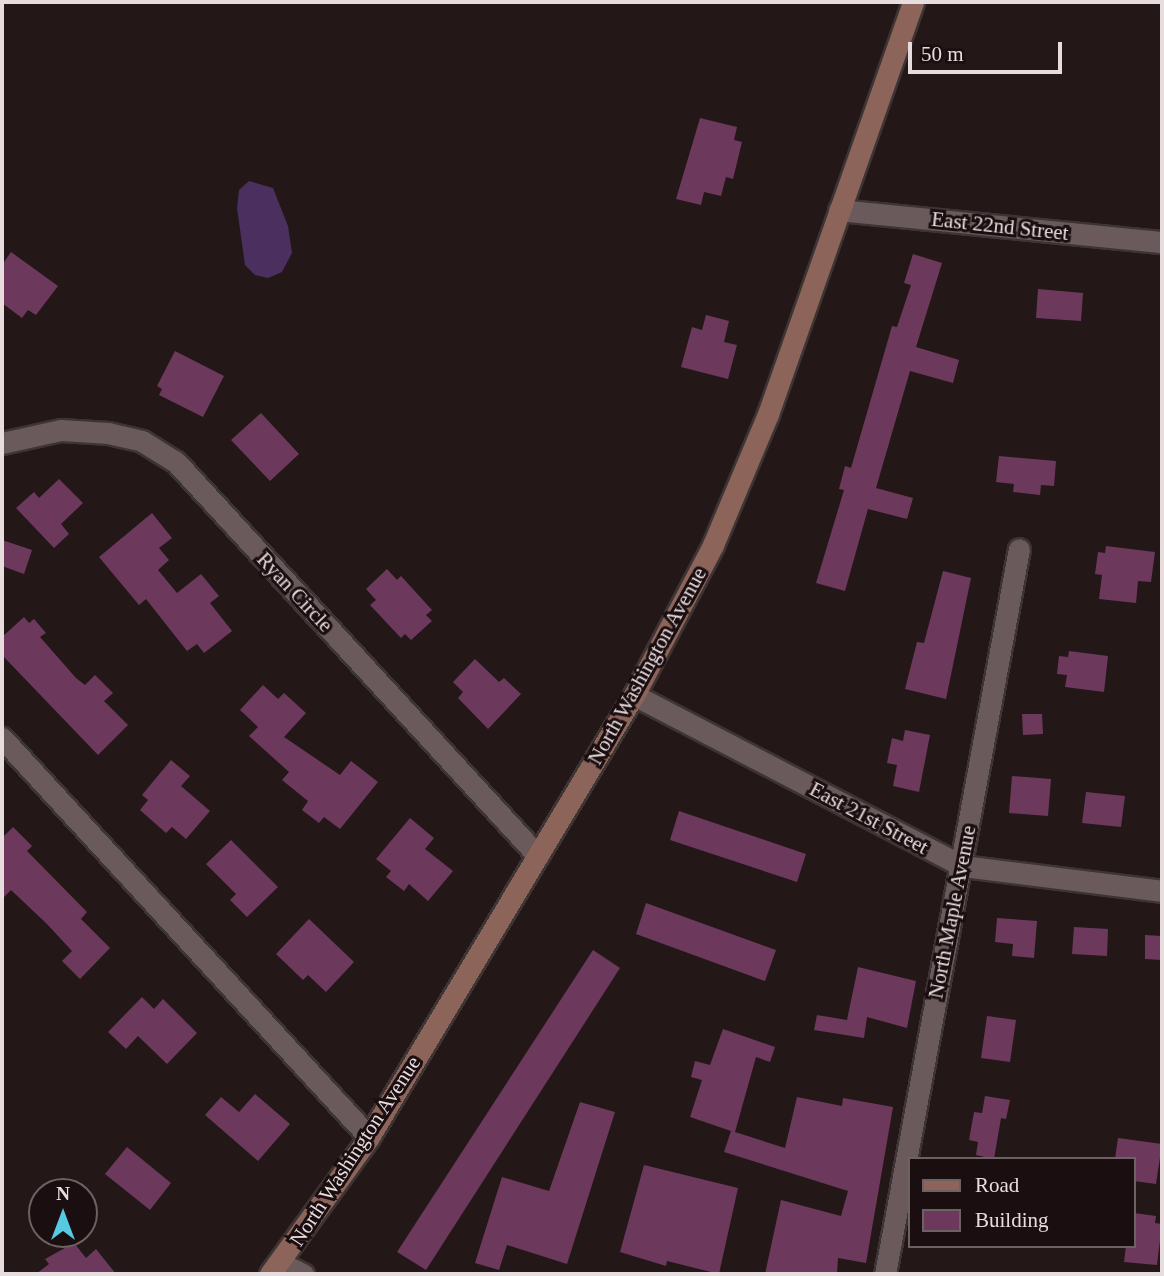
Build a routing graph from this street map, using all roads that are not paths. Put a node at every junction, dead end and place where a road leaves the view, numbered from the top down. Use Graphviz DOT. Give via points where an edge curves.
graph roads {
  1 [pos="913,2"];
  2 [pos="839,210"];
  3 [pos="1162,242"];
  4 [pos="3,438"];
  5 [pos="1019,549"];
  6 [pos="634,695"];
  7 [pos="2,738"];
  8 [pos="537,856"];
  9 [pos="962,866"];
  10 [pos="1162,891"];
  11 [pos="369,1137"];
  12 [pos="275,1269"];
  13 [pos="303,1274"];
  14 [pos="885,1274"];
  1 -- 2 [label="main road, North Washington Avenue"];
  2 -- 3 [label="street, East 22nd Street"];
  2 -- 6 [label="main road, North Washington Avenue" via="768,414 718,533"];
  4 -- 8 [label="street, Ryan Circle" via="61,430 108,433 142,441 176,462"];
  5 -- 9 [label="street, North Maple Avenue"];
  6 -- 8 [label="main road, North Washington Avenue"];
  6 -- 9 [label="street, East 21st Street"];
  7 -- 11 [label="street"];
  8 -- 11 [label="main road, North Washington Avenue"];
  9 -- 10 [label="street, East 21st Street"];
  9 -- 14 [label="street, North Maple Avenue"];
  11 -- 12 [label="main road, North Washington Avenue"];
  12 -- 13 [label="street"];
}
